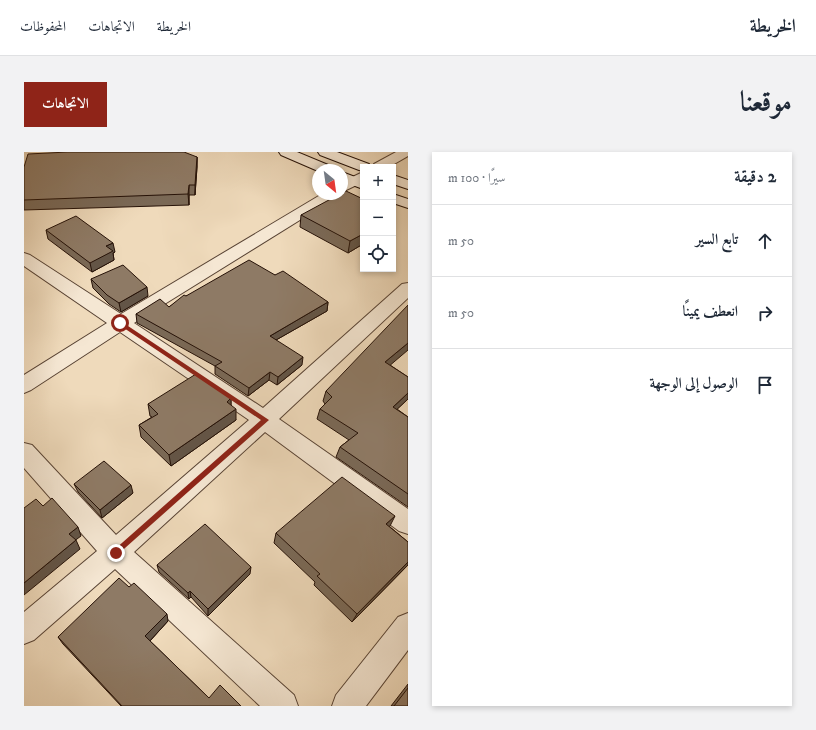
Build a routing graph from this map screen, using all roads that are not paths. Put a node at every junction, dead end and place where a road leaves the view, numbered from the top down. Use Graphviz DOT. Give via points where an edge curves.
graph roads {
  1 [pos="286,152"];
  2 [pos="325,152"];
  3 [pos="406,152"];
  4 [pos="314,164"];
  5 [pos="384,164"];
  6 [pos="360,165"];
  7 [pos="396,180"];
  8 [pos="408,185"];
  9 [pos="396,199"];
  10 [pos="322,200"];
  11 [pos="408,204"];
  12 [pos="24,258"];
  13 [pos="408,288"];
  14 [pos="120,323"];
  15 [pos="24,385"];
  16 [pos="265,420"];
  17 [pos="24,452"];
  18 [pos="408,523"];
  19 [pos="116,553"];
  20 [pos="408,627"];
  21 [pos="24,630"];
  22 [pos="284,706"];
  23 [pos="347,706"];
  1 -- 4 [label="street"];
  2 -- 6 [label="street"];
  3 -- 5 [label="street"];
  7 -- 8 [label="street"];
  9 -- 11 [label="street"];
  10 -- 14 [label="street"];
  12 -- 14 [label="street"];
  13 -- 16 [label="street"];
  14 -- 15 [label="street"];
  14 -- 16 [label="street"];
  16 -- 18 [label="street"];
  16 -- 19 [label="street"];
  17 -- 19 [label="street"];
  19 -- 21 [label="street"];
  19 -- 22 [label="street"];
  20 -- 23 [label="street"];
}
